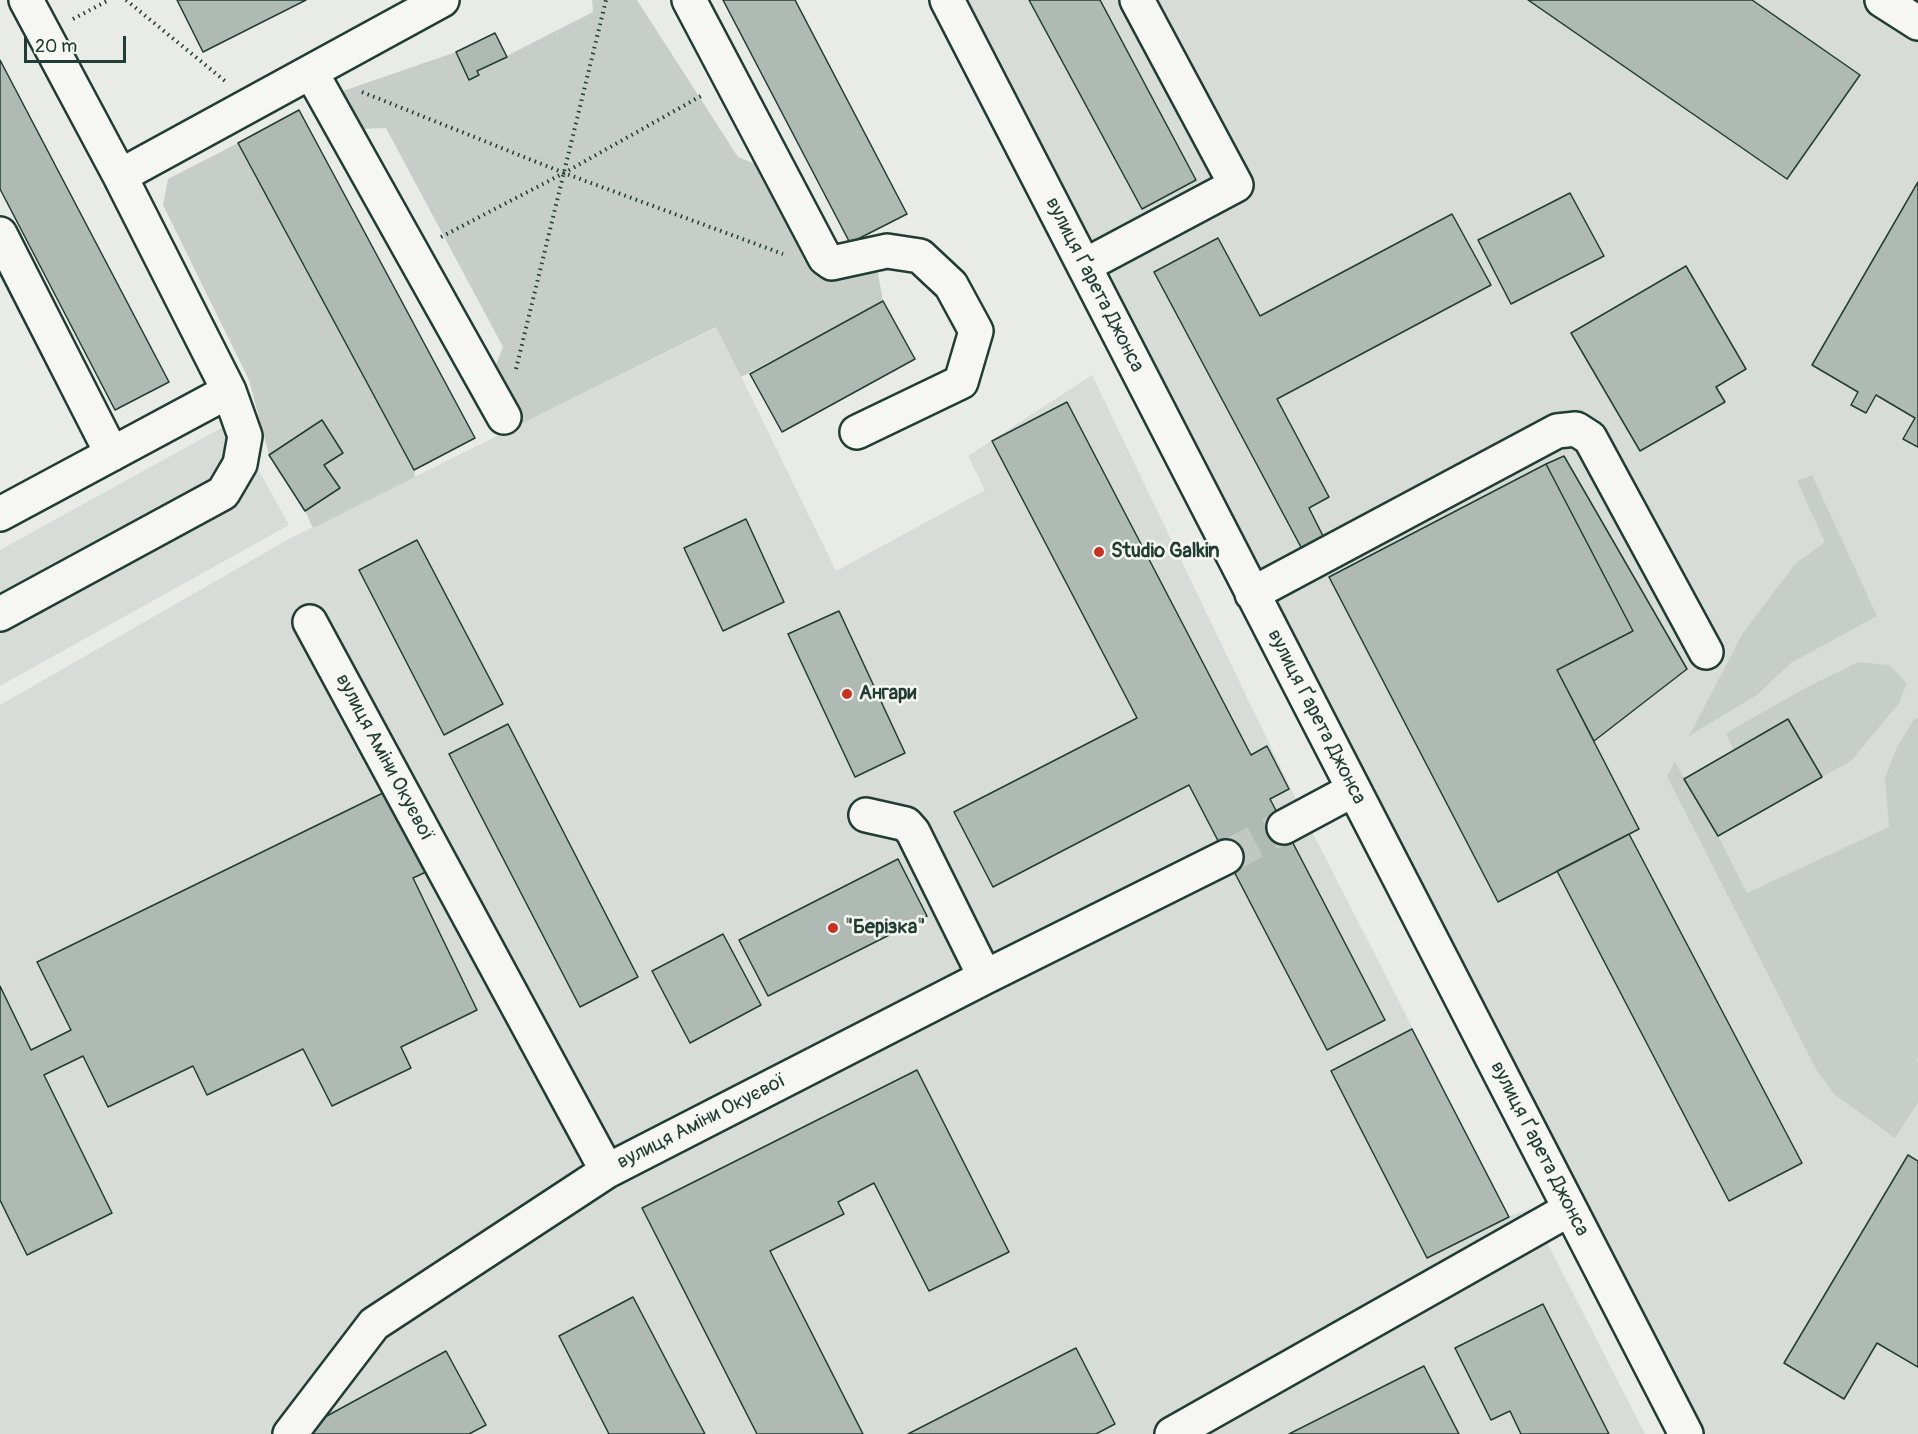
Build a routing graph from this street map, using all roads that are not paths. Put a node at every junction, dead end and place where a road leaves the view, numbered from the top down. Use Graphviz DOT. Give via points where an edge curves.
graph roads {
  1 [pos="26,0"];
  2 [pos="442,0"];
  3 [pos="689,0"];
  4 [pos="947,0"];
  5 [pos="1137,0"];
  6 [pos="1882,0"];
  7 [pos="1918,22"];
  8 [pos="311,72"];
  9 [pos="120,176"];
  10 [pos="0,234"];
  11 [pos="1084,266"];
  12 [pos="229,391"];
  13 [pos="504,417"];
  14 [pos="857,432"];
  15 [pos="112,454"];
  16 [pos="0,514"];
  17 [pos="1252,594"];
  18 [pos="0,614"];
  19 [pos="310,622"];
  20 [pos="1706,652"];
  21 [pos="1353,790"];
  22 [pos="866,815"];
  23 [pos="1284,827"];
  24 [pos="1226,858"];
  25 [pos="985,977"];
  26 [pos="607,1171"];
  27 [pos="1570,1209"];
  28 [pos="290,1434"];
  29 [pos="1172,1434"];
  30 [pos="1686,1434"];
  1 -- 9 [label="street"];
  2 -- 8 [label="street"];
  3 -- 14 [label="street" via="825,258 832,263 887,251 920,256 951,285 976,331 961,382"];
  4 -- 11 [label="street, вулиця Ґарета Джонса"];
  5 -- 11 [label="street" via="1236,185"];
  6 -- 7 [label="street"];
  8 -- 9 [label="street"];
  8 -- 13 [label="street"];
  9 -- 12 [label="street"];
  10 -- 15 [label="street"];
  11 -- 17 [label="street, вулиця Ґарета Джонса"];
  12 -- 15 [label="street"];
  12 -- 18 [label="street" via="245,436 240,464 223,492"];
  15 -- 16 [label="street"];
  17 -- 20 [label="street" via="1557,431 1576,429 1590,438"];
  17 -- 21 [label="street, вулиця Ґарета Джонса"];
  19 -- 26 [label="street, вулиця Аміни Окуєвої"];
  21 -- 23 [label="street"];
  21 -- 27 [label="street, вулиця Ґарета Джонса"];
  22 -- 25 [label="street" via="906,824 913,832"];
  24 -- 25 [label="street, вулиця Аміни Окуєвої"];
  25 -- 26 [label="street, вулиця Аміни Окуєвої"];
  26 -- 28 [label="street" via="374,1324"];
  27 -- 29 [label="street"];
  27 -- 30 [label="street, вулиця Ґарета Джонса"];
}
